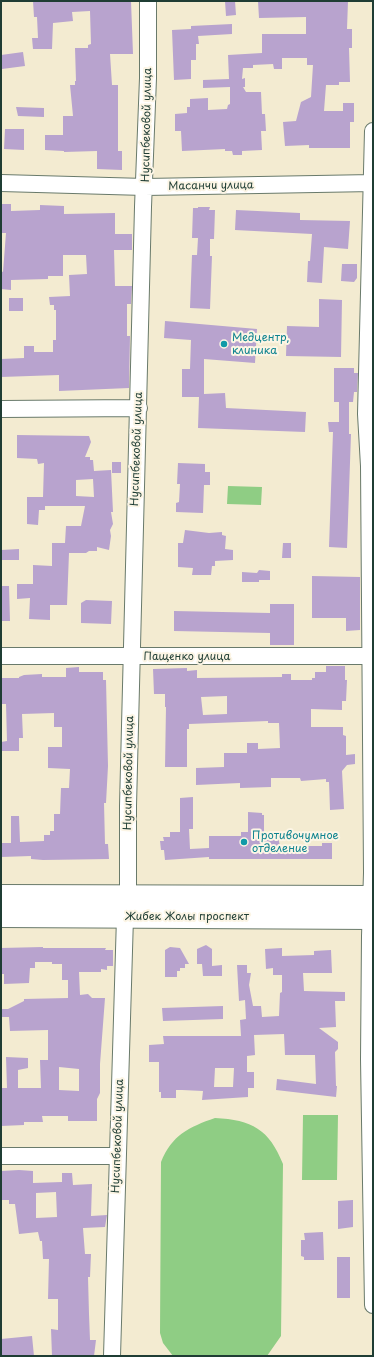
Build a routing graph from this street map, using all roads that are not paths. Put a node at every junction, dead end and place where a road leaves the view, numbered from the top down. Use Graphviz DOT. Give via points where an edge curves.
graph roads {
  1 [pos="148,1"];
  2 [pos="373,131"];
  3 [pos="1,183"];
  4 [pos="372,183"];
  5 [pos="145,187"];
  6 [pos="139,408"];
  7 [pos="1,409"];
  8 [pos="1,656"];
  9 [pos="371,656"];
  10 [pos="131,657"];
  11 [pos="1,896"];
  12 [pos="127,907"];
  13 [pos="372,908"];
  14 [pos="1,916"];
  15 [pos="1,1156"];
  16 [pos="117,1156"];
  17 [pos="373,1305"];
  18 [pos="112,1356"];
  1 -- 5 [label="street, Нусипбековой улица"];
  2 -- 4 [label="street"];
  3 -- 5 [label="street, Масанчи улица"];
  4 -- 5 [label="street, Масанчи улица"];
  4 -- 9 [label="street" via="366,414"];
  5 -- 6 [label="street, Нусипбековой улица"];
  6 -- 7 [label="street"];
  6 -- 10 [label="street, Нусипбековой улица"];
  8 -- 10 [label="street, Пащенко улица"];
  9 -- 10 [label="street, Пащенко улица"];
  9 -- 13 [label="street"];
  10 -- 12 [label="street, Нусипбековой улица"];
  11 -- 12 [label="highway, Жибек Жолы проспект"];
  12 -- 13 [label="highway, Жибек Жолы проспект"];
  12 -- 14 [label="highway, Жибек Жолы проспект"];
  12 -- 16 [label="street, Нусипбековой улица"];
  13 -- 17 [label="street" via="369,1058"];
  15 -- 16 [label="street"];
  16 -- 18 [label="street, Нусипбековой улица"];
}
